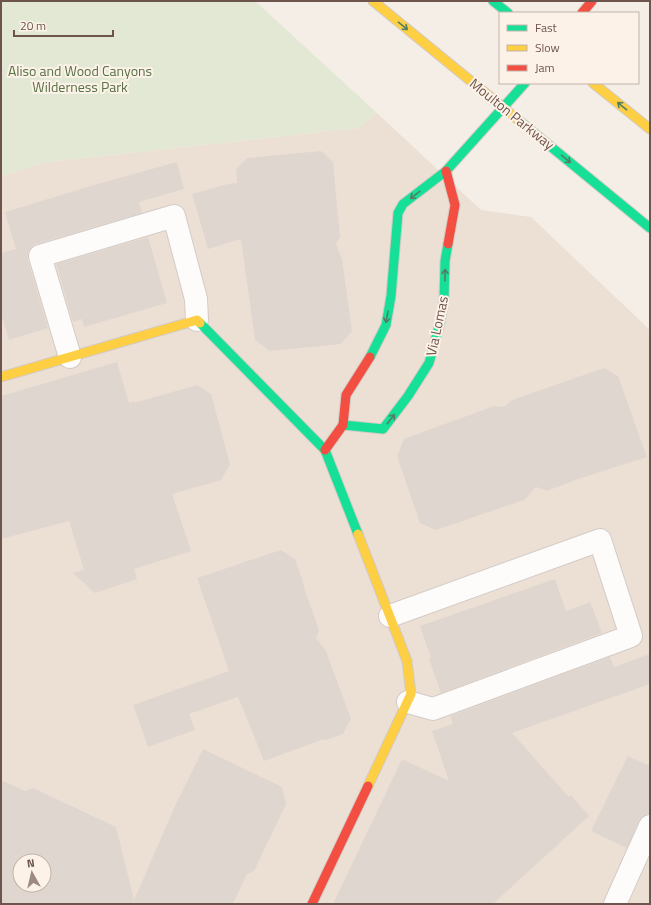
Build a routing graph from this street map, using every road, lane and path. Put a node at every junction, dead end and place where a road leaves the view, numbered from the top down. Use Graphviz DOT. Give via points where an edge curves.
graph roads {
  1 [pos="373,1"];
  2 [pos="494,1"];
  3 [pos="592,1"];
  4 [pos="507,12"];
  5 [pos="583,12"];
  6 [pos="524,84"];
  7 [pos="594,84"];
  8 [pos="504,107"];
  9 [pos="650,129"];
  10 [pos="446,171"];
  11 [pos="650,228"];
  12 [pos="197,320"];
  13 [pos="70,356"];
  14 [pos="1,376"];
  15 [pos="342,425"];
  16 [pos="325,450"];
  17 [pos="390,616"];
  18 [pos="408,702"];
  19 [pos="650,826"];
  20 [pos="312,904"];
  21 [pos="615,904"];
  1 -- 8 [label="street, Moulton Parkway, one-way"];
  2 -- 4 [label="street"];
  3 -- 5 [label="street"];
  6 -- 8 [label="street"];
  9 -- 7 [label="street, one-way"];
  8 -- 10 [label="street"];
  8 -- 11 [label="street, Moulton Parkway, one-way"];
  10 -- 15 [label="street, one-way" via="403,204 398,213 386,325 372,355 346,395"];
  15 -- 10 [label="street, Via Lomas, one-way" via="383,429 429,363 444,301 445,261 455,205"];
  12 -- 13 [label="street"];
  12 -- 13 [label="street" via="196,299 174,216 40,256"];
  12 -- 16 [label="street"];
  13 -- 14 [label="street"];
  15 -- 16 [label="street"];
  16 -- 17 [label="street"];
  17 -- 18 [label="street" via="407,661 411,694"];
  17 -- 18 [label="street" via="600,540 631,636 433,708"];
  18 -- 20 [label="street"];
  19 -- 21 [label="street"];
}
